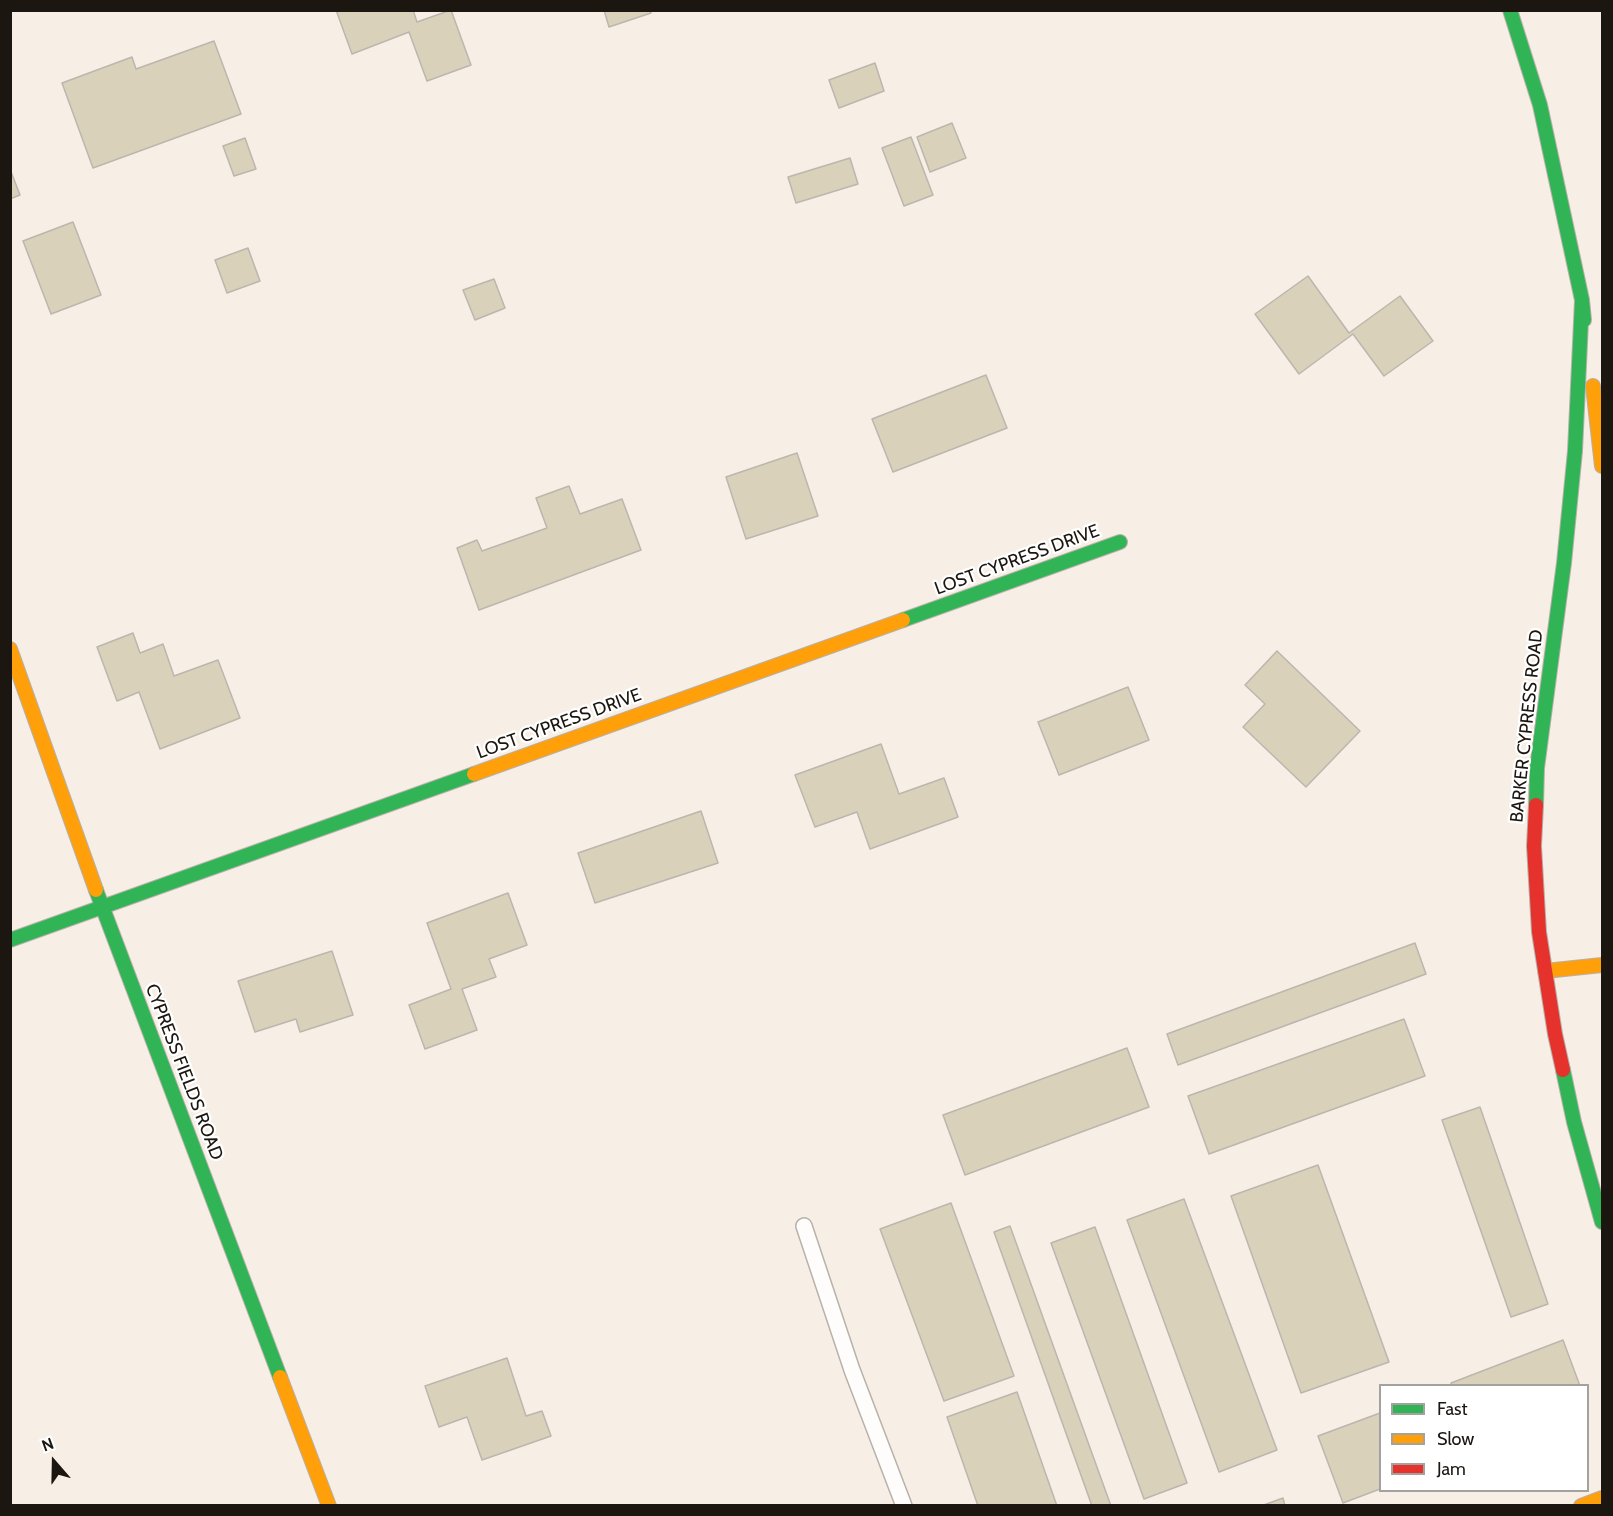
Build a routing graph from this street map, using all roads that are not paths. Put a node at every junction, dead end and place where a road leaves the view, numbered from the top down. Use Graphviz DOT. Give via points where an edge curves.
graph roads {
  1 [pos="1510,10"];
  2 [pos="1582,300"];
  3 [pos="1602,466"];
  4 [pos="1120,542"];
  5 [pos="10,649"];
  6 [pos="102,907"];
  7 [pos="10,940"];
  8 [pos="1602,965"];
  9 [pos="1545,971"];
  10 [pos="1602,1222"];
  11 [pos="804,1226"];
  12 [pos="1602,1498"];
  13 [pos="330,1506"];
  14 [pos="904,1506"];
  15 [pos="1581,1506"];
  1 -- 2 [label="street, BARKER CYPRESS ROAD" via="1540,105"];
  2 -- 3 [label="street, BARKER CYPRESS ROAD"];
  2 -- 9 [label="street, BARKER CYPRESS ROAD" via="1574,462 1537,768 1534,846"];
  4 -- 6 [label="street, LOST CYPRESS DRIVE"];
  5 -- 6 [label="street, CYPRESS FIELDS ROAD"];
  6 -- 7 [label="street, LOST CYPRESS DRIVE"];
  6 -- 13 [label="street, CYPRESS FIELDS ROAD"];
  8 -- 9 [label="street"];
  9 -- 10 [label="street, BARKER CYPRESS ROAD" via="1574,1122"];
  11 -- 14 [label="lane" via="852,1370"];
  12 -- 15 [label="street"];
}
